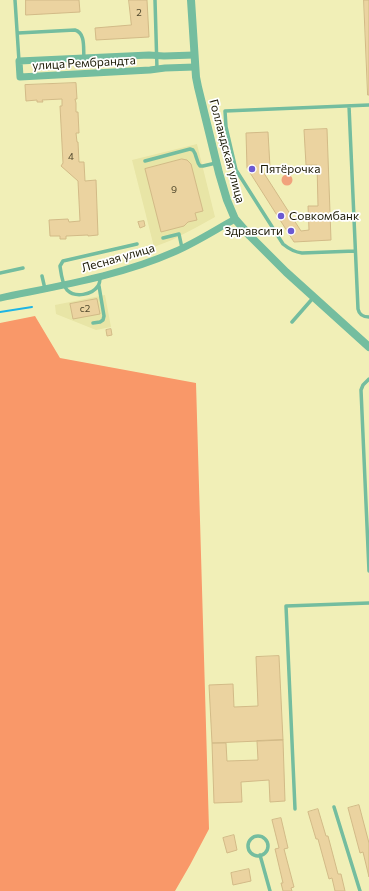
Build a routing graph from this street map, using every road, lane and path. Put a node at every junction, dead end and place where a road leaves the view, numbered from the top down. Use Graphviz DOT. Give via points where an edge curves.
graph roads {
  1 [pos="15,0"];
  2 [pos="155,0"];
  3 [pos="191,0"];
  4 [pos="18,33"];
  5 [pos="194,55"];
  6 [pos="156,56"];
  7 [pos="84,58"];
  8 [pos="19,61"];
  9 [pos="195,67"];
  10 [pos="157,69"];
  11 [pos="369,105"];
  12 [pos="349,106"];
  13 [pos="145,161"];
  14 [pos="216,163"];
  15 [pos="235,219"];
  16 [pos="163,238"];
  17 [pos="137,244"];
  18 [pos="182,248"];
  19 [pos="355,251"];
  20 [pos="23,268"];
  21 [pos="0,273"];
  22 [pos="42,276"];
  23 [pos="100,276"];
  24 [pos="64,285"];
  25 [pos="99,286"];
  26 [pos="45,289"];
  27 [pos="314,297"];
  28 [pos="0,298"];
  29 [pos="369,317"];
  30 [pos="292,322"];
  31 [pos="93,323"];
  32 [pos="369,347"];
  33 [pos="369,379"];
  34 [pos="369,571"];
  35 [pos="369,603"];
  36 [pos="334,806"];
  37 [pos="295,809"];
  38 [pos="260,855"];
  39 [pos="270,891"];
  40 [pos="360,891"];
  1 -- 4 [label="lane"];
  2 -- 6 [label="lane"];
  3 -- 5 [label="street, Голландская улица"];
  4 -- 7 [label="lane" via="79,31 83,38"];
  4 -- 8 [label="lane"];
  5 -- 6 [label="street, улица Рембрандта"];
  5 -- 9 [label="street, Голландская улица"];
  6 -- 7 [label="street, улица Рембрандта"];
  6 -- 10 [label="lane"];
  7 -- 8 [label="street, улица Рембрандта"];
  8 -- 10 [label="street, улица Рембрандта" via="20,77"];
  9 -- 10 [label="street, улица Рембрандта"];
  9 -- 14 [label="street, Голландская улица"];
  11 -- 12 [label="lane"];
  12 -- 19 [label="lane"];
  12 -- 19 [label="lane" via="225,111 236,170 283,244 302,253"];
  13 -- 14 [label="lane" via="193,150 200,166"];
  14 -- 15 [label="street, Голландская улица"];
  15 -- 18 [label="street, Лесная улица"];
  15 -- 27 [label="street, Голландская улица"];
  16 -- 18 [label="lane" via="179,234"];
  17 -- 24 [label="lane" via="64,261 60,267"];
  18 -- 23 [label="street, Лесная улица" via="145,263"];
  19 -- 29 [label="lane" via="358,308 362,316"];
  20 -- 21 [label="lane"];
  22 -- 26 [label="lane"];
  23 -- 24 [label="street, Лесная улица"];
  23 -- 25 [label="lane"];
  24 -- 25 [label="lane" via="71,293 77,295 94,291"];
  24 -- 26 [label="street, Лесная улица"];
  25 -- 31 [label="lane" via="104,316 100,322"];
  26 -- 28 [label="street, Лесная улица"];
  27 -- 30 [label="lane"];
  27 -- 32 [label="street, Голландская улица"];
  33 -- 34 [label="lane" via="361,390"];
  35 -- 37 [label="lane" via="286,606"];
  36 -- 40 [label="lane"];
  38 -- 38 [label="lane" via="268,848 267,841 261,836 254,836 249,842 248,849 253,854"];
  38 -- 39 [label="lane"];
}
